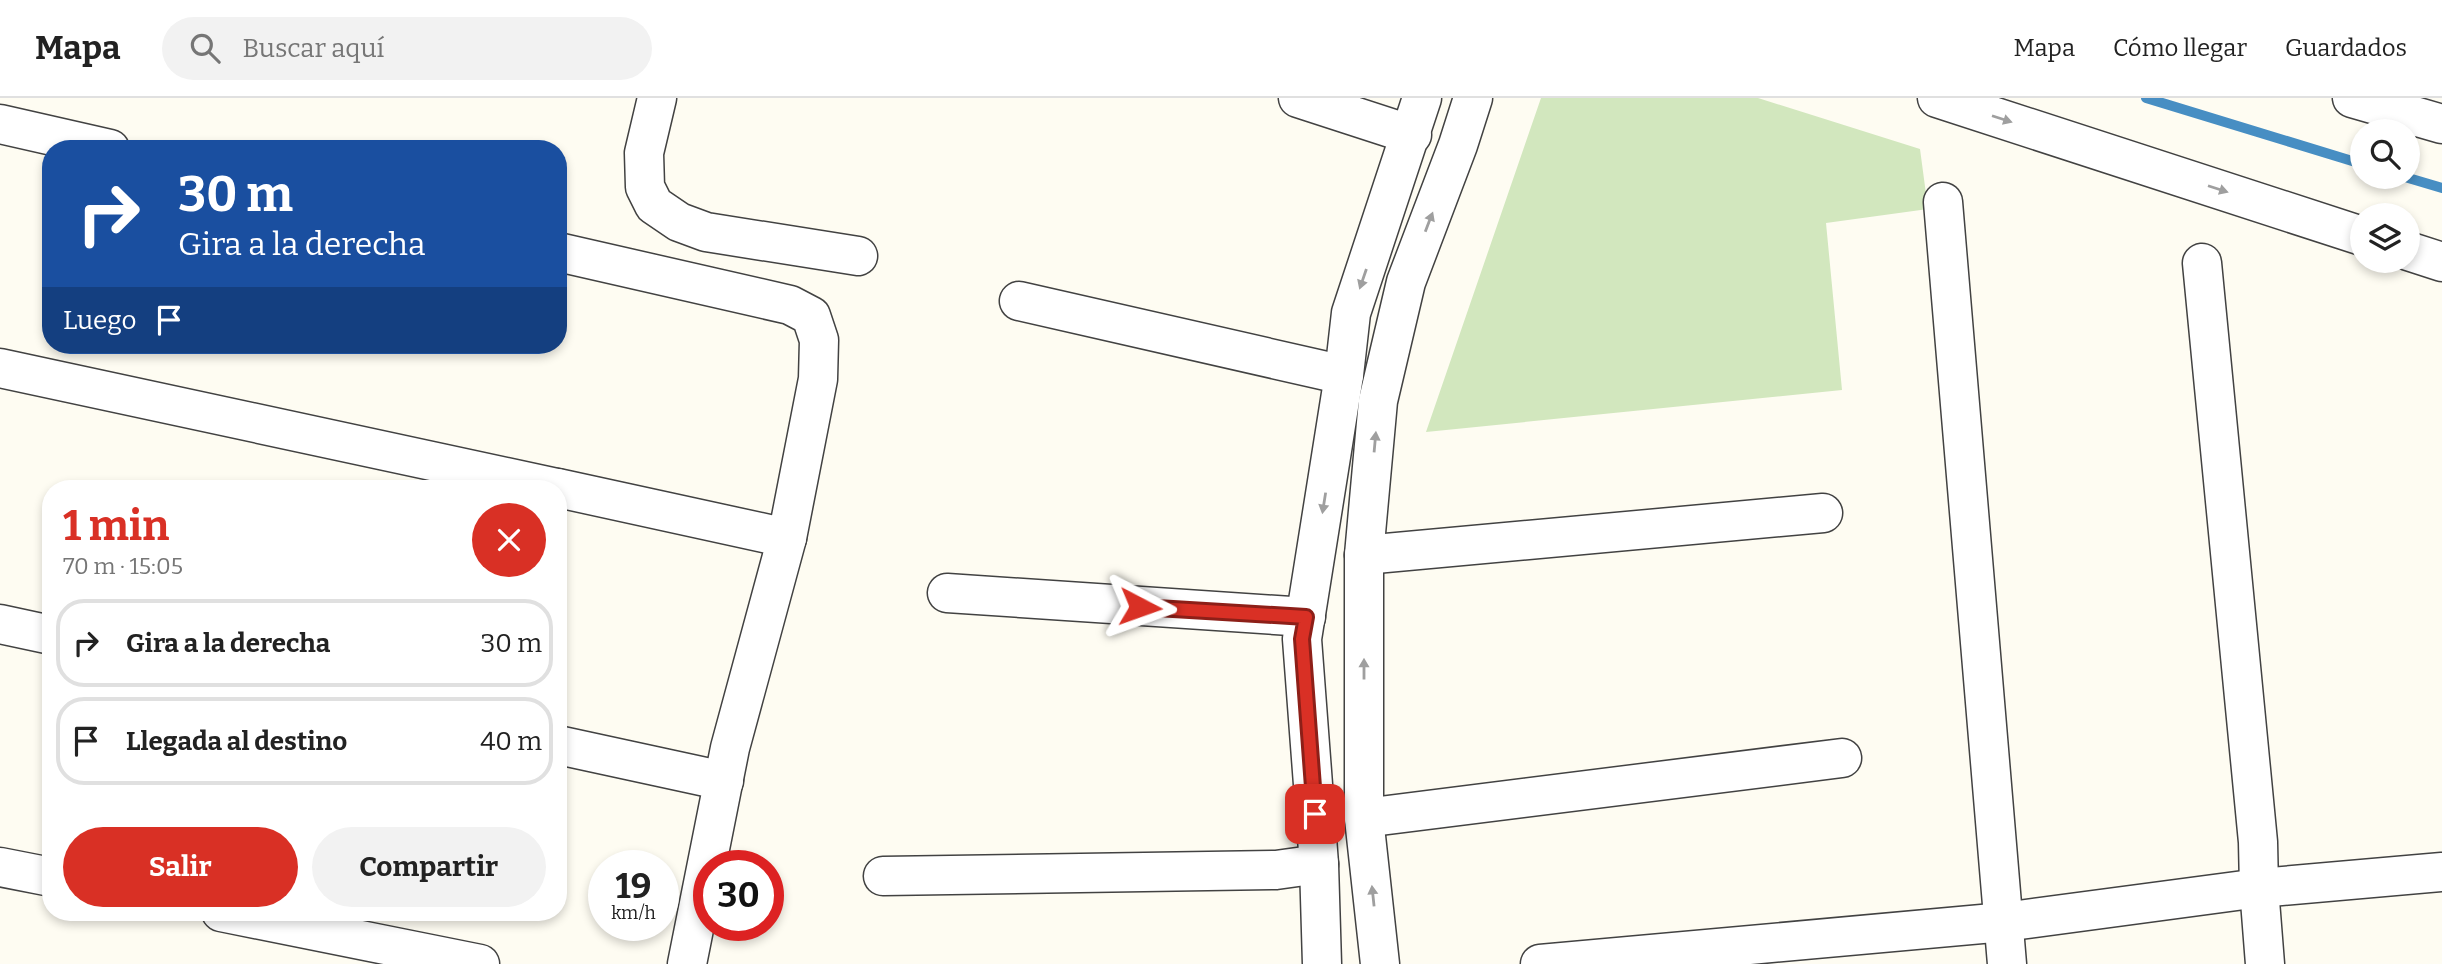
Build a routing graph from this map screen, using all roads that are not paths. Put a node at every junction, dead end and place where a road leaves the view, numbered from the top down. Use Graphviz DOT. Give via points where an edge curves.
graph roads {
  1 [pos="657,98"];
  2 [pos="1298,98"];
  3 [pos="1423,98"];
  4 [pos="1473,98"];
  5 [pos="1937,98"];
  6 [pos="2376,101"];
  7 [pos="0,124"];
  8 [pos="2442,124"];
  9 [pos="1412,135"];
  10 [pos="70,140"];
  11 [pos="1943,202"];
  12 [pos="2350,232"];
  13 [pos="567,254"];
  14 [pos="2420,255"];
  15 [pos="858,256"];
  16 [pos="2442,262"];
  17 [pos="2202,263"];
  18 [pos="1018,301"];
  19 [pos="0,368"];
  20 [pos="1344,375"];
  21 [pos="521,480"];
  22 [pos="567,490"];
  23 [pos="1823,513"];
  24 [pos="787,538"];
  25 [pos="1364,555"];
  26 [pos="947,593"];
  27 [pos="1306,617"];
  28 [pos="0,624"];
  29 [pos="42,633"];
  30 [pos="567,747"];
  31 [pos="1842,758"];
  32 [pos="724,781"];
  33 [pos="1364,818"];
  34 [pos="1318,863"];
  35 [pos="0,867"];
  36 [pos="2442,872"];
  37 [pos="42,875"];
  38 [pos="883,876"];
  39 [pos="2259,888"];
  40 [pos="266,921"];
  41 [pos="2004,922"];
  42 [pos="480,964"];
  43 [pos="687,964"];
  44 [pos="1322,964"];
  45 [pos="1380,964"];
  46 [pos="1540,964"];
  47 [pos="2007,964"];
  48 [pos="2265,964"];
  1 -- 15 [label="street" via="644,153 645,187 654,205 679,222 706,232"];
  2 -- 9 [label="street"];
  3 -- 9 [label="street"];
  25 -- 4 [label="street, one-way" via="1378,401 1403,296"];
  5 -- 12 [label="street, one-way"];
  6 -- 8 [label="street"];
  7 -- 10 [label="street"];
  9 -- 20 [label="street, one-way" via="1351,313"];
  11 -- 41 [label="street"];
  13 -- 24 [label="street" via="790,305 811,316 819,340 818,379"];
  14 -- 16 [label="street"];
  17 -- 39 [label="street"];
  18 -- 20 [label="street"];
  19 -- 21 [label="street"];
  20 -- 27 [label="street, one-way"];
  22 -- 24 [label="street"];
  23 -- 25 [label="street"];
  24 -- 32 [label="street"];
  33 -- 25 [label="street, one-way"];
  26 -- 27 [label="street"];
  27 -- 34 [label="street" via="1302,639"];
  28 -- 29 [label="street"];
  30 -- 32 [label="street"];
  31 -- 33 [label="street"];
  32 -- 43 [label="street"];
  45 -- 33 [label="street, one-way"];
  34 -- 38 [label="street" via="1276,870"];
  34 -- 44 [label="street"];
  35 -- 37 [label="street"];
  36 -- 39 [label="street"];
  39 -- 41 [label="street"];
  39 -- 48 [label="street"];
  40 -- 42 [label="street"];
  41 -- 46 [label="street"];
  41 -- 47 [label="street"];
}
